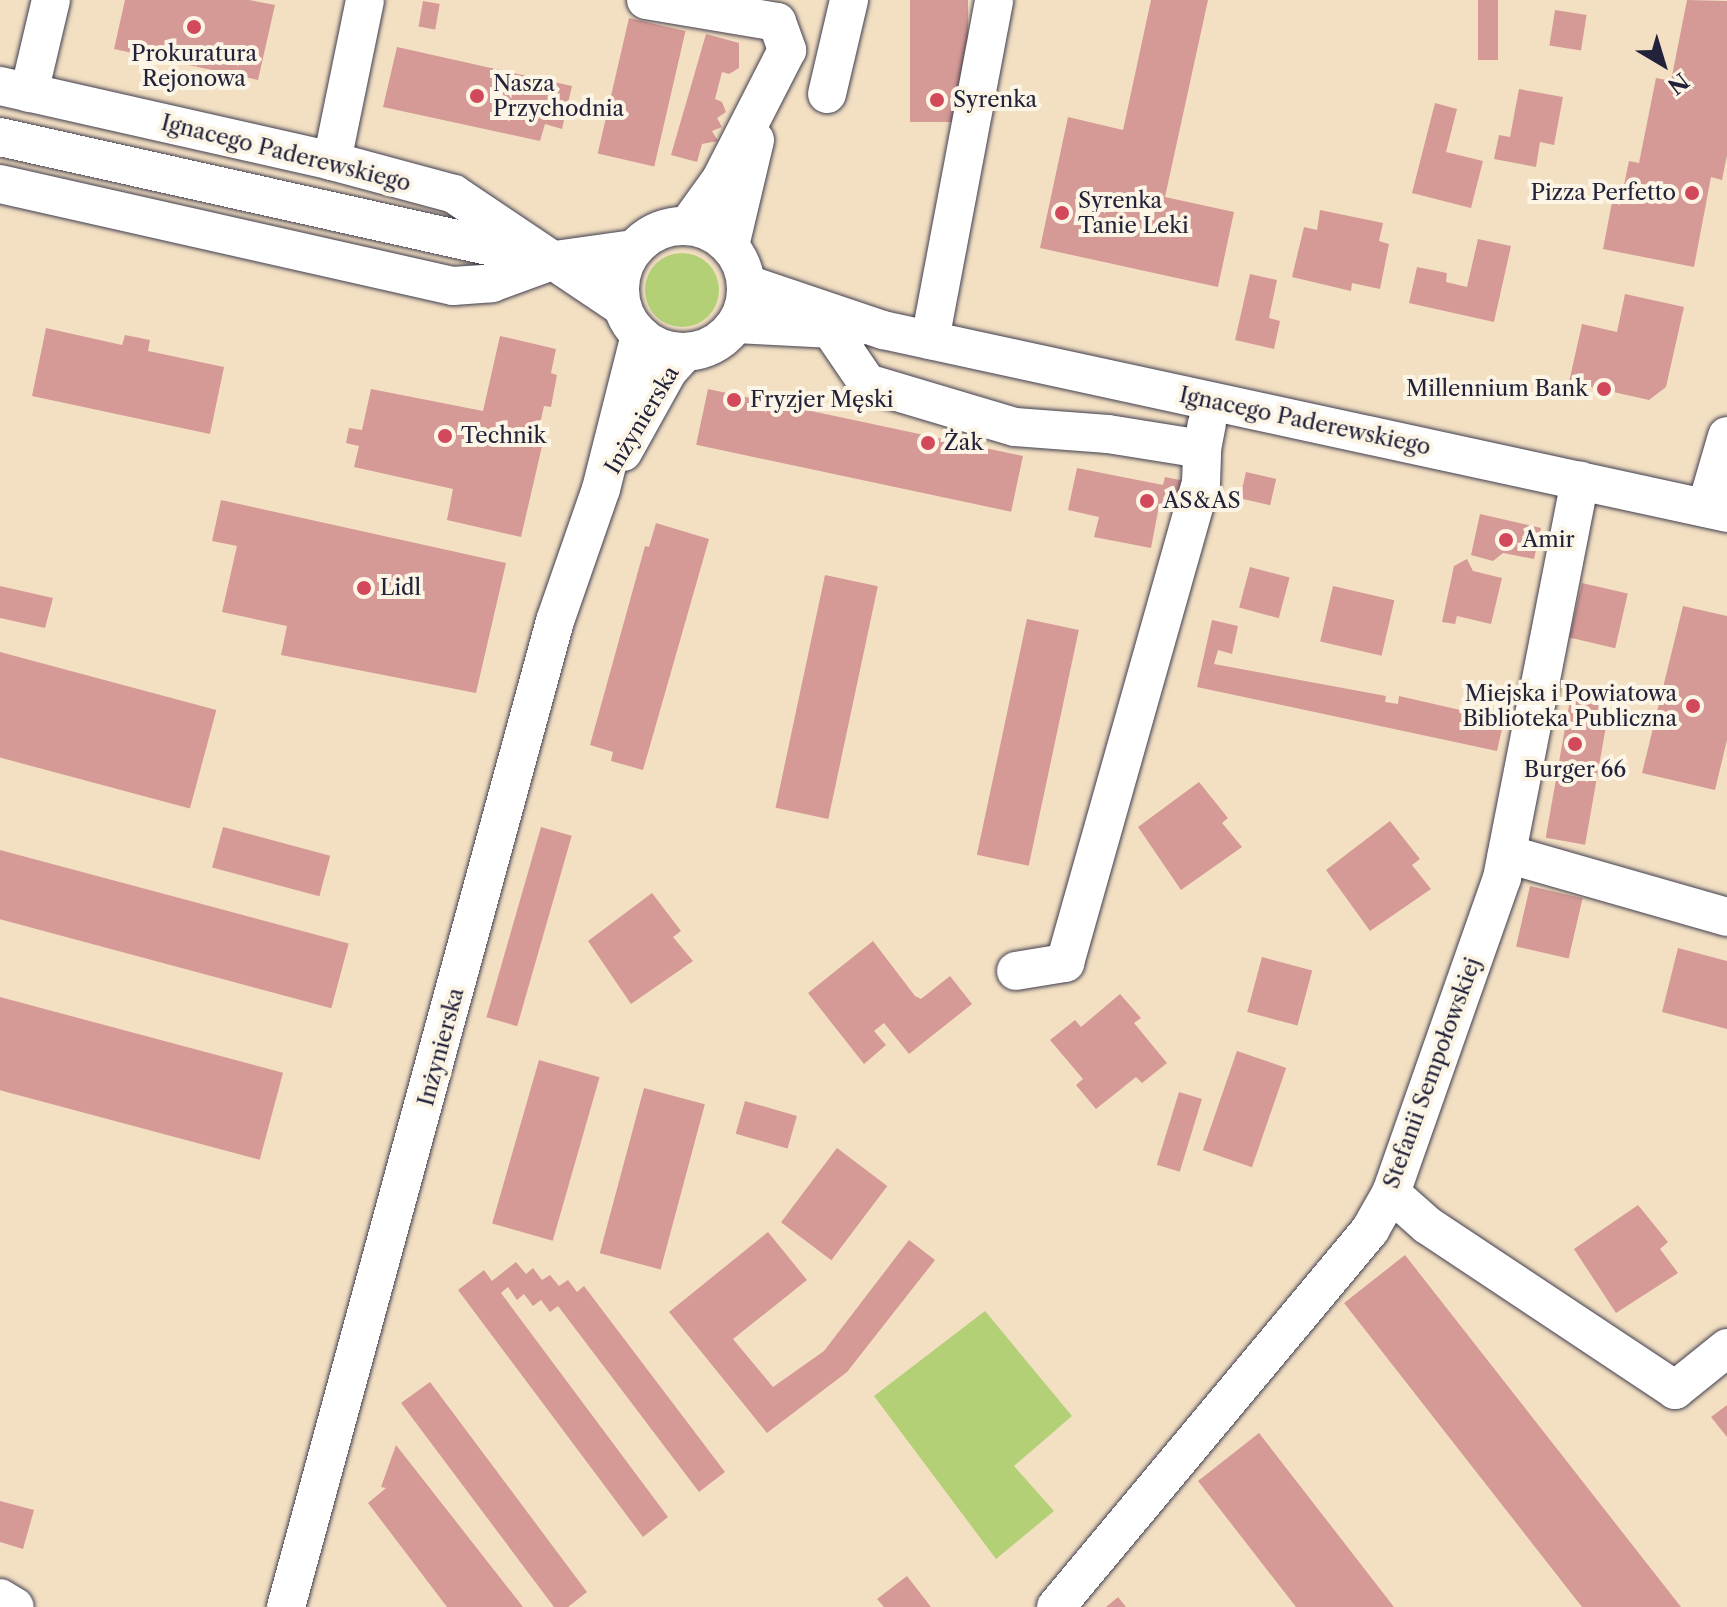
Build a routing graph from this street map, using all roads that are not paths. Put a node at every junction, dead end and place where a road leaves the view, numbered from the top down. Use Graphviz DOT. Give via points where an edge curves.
graph roads {
  1 [pos="51,0"];
  2 [pos="365,0"];
  3 [pos="646,0"];
  4 [pos="849,0"];
  5 [pos="994,0"];
  6 [pos="698,4"];
  7 [pos="14,90"];
  8 [pos="827,94"];
  9 [pos="762,105"];
  10 [pos="0,137"];
  11 [pos="332,161"];
  12 [pos="0,184"];
  13 [pos="688,225"];
  14 [pos="730,246"];
  15 [pos="633,249"];
  16 [pos="555,260"];
  17 [pos="747,284"];
  18 [pos="631,321"];
  19 [pos="736,324"];
  20 [pos="831,330"];
  21 [pos="883,330"];
  22 [pos="930,340"];
  23 [pos="685,352"];
  24 [pos="1211,400"];
  25 [pos="1727,436"];
  26 [pos="1202,449"];
  27 [pos="1580,481"];
  28 [pos="601,489"];
  29 [pos="1716,511"];
  30 [pos="1507,854"];
  31 [pos="1727,917"];
  32 [pos="1016,971"];
  33 [pos="1391,1193"];
  34 [pos="1727,1348"];
  35 [pos="0,1598"];
  36 [pos="15,1607"];
  37 [pos="286,1607"];
  38 [pos="1056,1607"];
  1 -- 7 [label="street"];
  2 -- 11 [label="street"];
  3 -- 6 [label="street"];
  4 -- 8 [label="street"];
  5 -- 22 [label="street"];
  6 -- 9 [label="street" via="777,22 787,50"];
  7 -- 11 [label="street, Ignacego Paderewskiego"];
  9 -- 13 [label="street"];
  9 -- 14 [label="street"];
  10 -- 16 [label="street, Ignacego Paderewskiego"];
  11 -- 16 [label="street, Ignacego Paderewskiego" via="454,194"];
  12 -- 16 [label="street, Ignacego Paderewskiego" via="453,286 492,283"];
  13 -- 14 [label="street" via="706,229"];
  13 -- 15 [label="street" via="654,232"];
  14 -- 17 [label="street"];
  15 -- 16 [label="street, Ignacego Paderewskiego"];
  15 -- 18 [label="street" via="621,272"];
  16 -- 18 [label="street, Ignacego Paderewskiego"];
  17 -- 19 [label="street"];
  17 -- 21 [label="street, Ignacego Paderewskiego"];
  18 -- 23 [label="street" via="669,351"];
  18 -- 28 [label="street, Inżynierska"];
  19 -- 20 [label="street, Ignacego Paderewskiego"];
  19 -- 23 [label="street" via="717,342"];
  20 -- 21 [label="street, Ignacego Paderewskiego"];
  20 -- 26 [label="street" via="867,383 934,405 1015,427"];
  21 -- 22 [label="street, Ignacego Paderewskiego"];
  22 -- 24 [label="street, Ignacego Paderewskiego"];
  23 -- 28 [label="street, Inżynierska" via="668,371"];
  24 -- 26 [label="street"];
  24 -- 27 [label="street, Ignacego Paderewskiego"];
  25 -- 29 [label="street"];
  26 -- 32 [label="street" via="1201,483 1065,963"];
  27 -- 29 [label="street, Ignacego Paderewskiego"];
  27 -- 30 [label="street, Stefanii Sempołowskiej"];
  28 -- 37 [label="street, Inżynierska" via="555,621"];
  30 -- 31 [label="street"];
  30 -- 33 [label="street, Stefanii Sempołowskiej"];
  33 -- 34 [label="street" via="1427,1225 1675,1390"];
  33 -- 38 [label="street, Stefanii Sempołowskiej" via="1370,1230"];
  35 -- 36 [label="street"];
}
